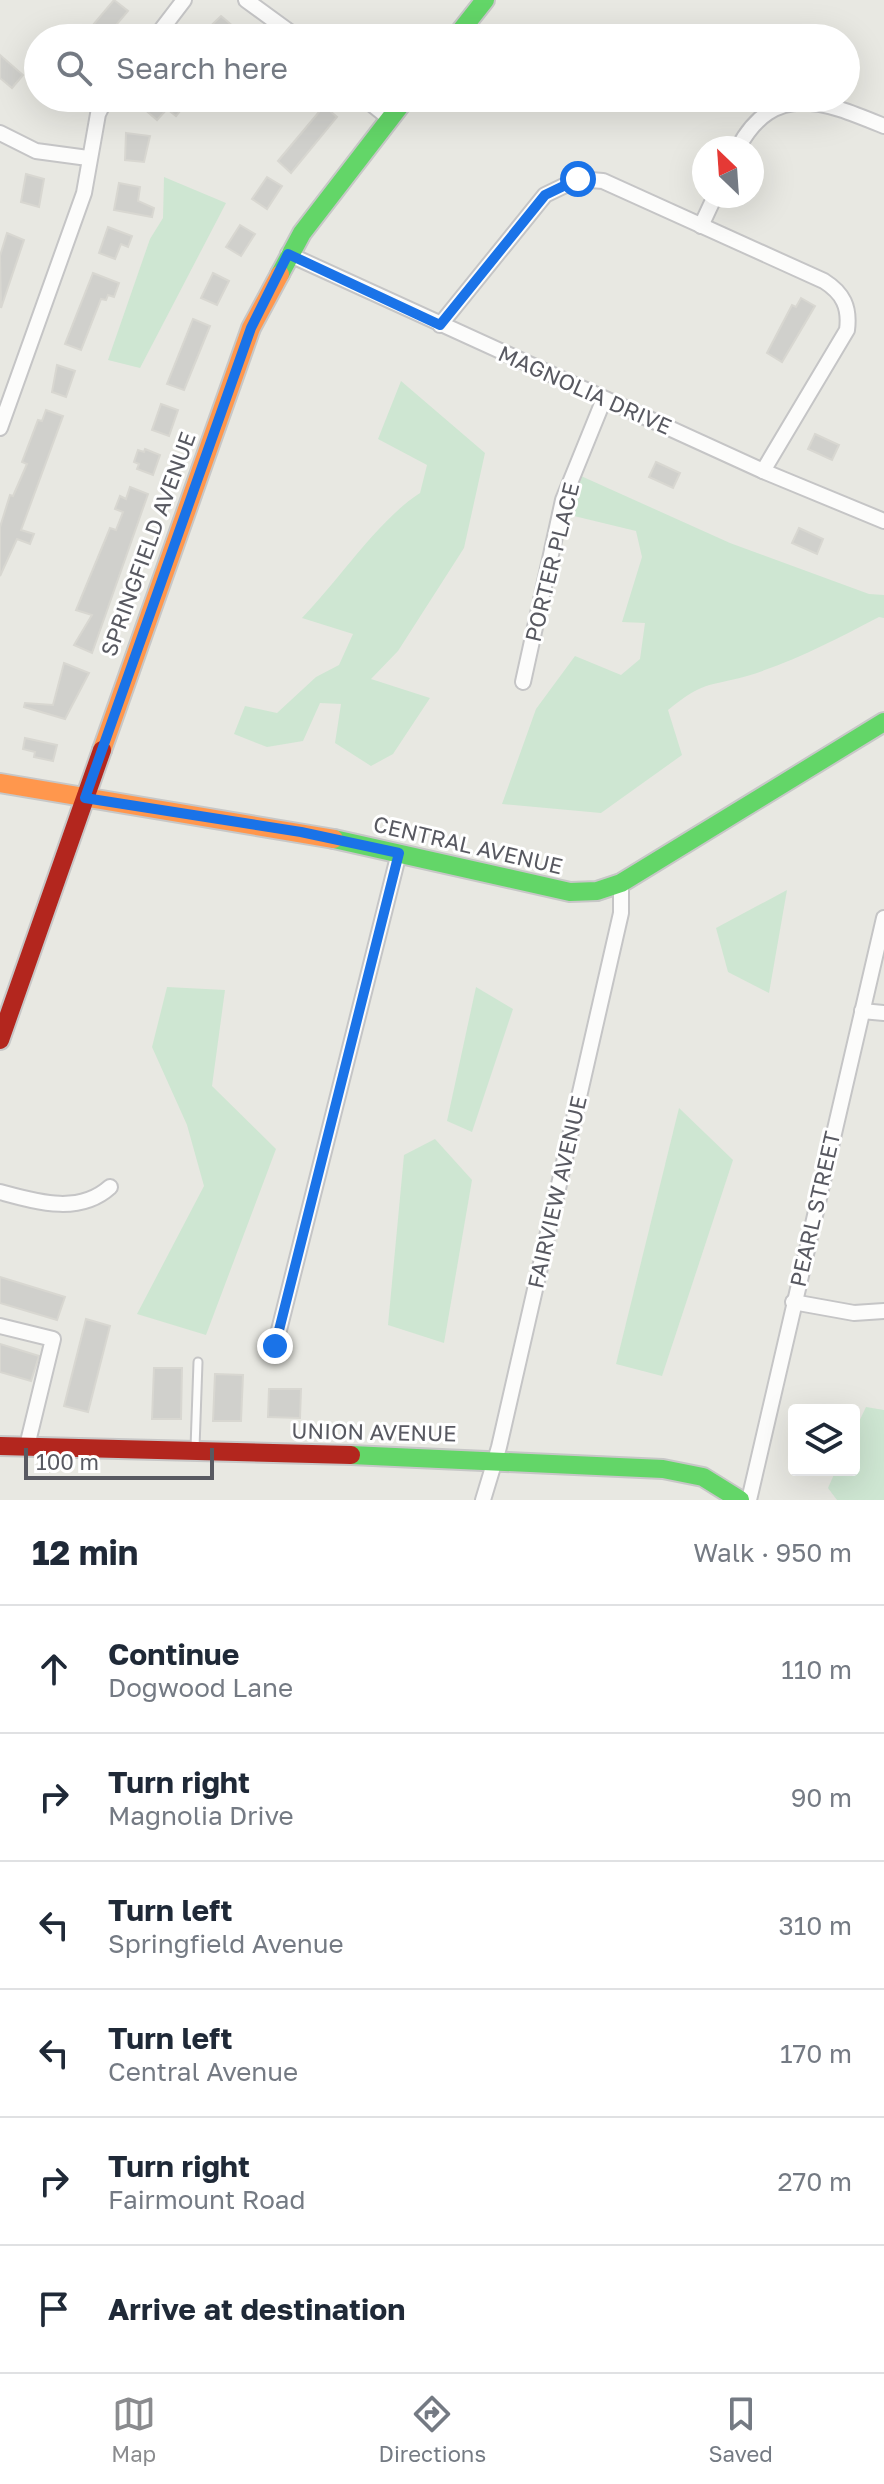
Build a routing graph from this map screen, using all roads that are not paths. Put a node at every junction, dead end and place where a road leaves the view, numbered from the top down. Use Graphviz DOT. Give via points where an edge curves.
graph roads {
  1 [pos="184,0"];
  2 [pos="246,0"];
  3 [pos="485,0"];
  4 [pos="166,24"];
  5 [pos="279,24"];
  6 [pos="466,24"];
  7 [pos="99,112"];
  8 [pos="382,112"];
  9 [pos="394,112"];
  10 [pos="774,112"];
  11 [pos="850,112"];
  12 [pos="389,118"];
  13 [pos="884,126"];
  14 [pos="0,133"];
  15 [pos="744,136"];
  16 [pos="88,158"];
  17 [pos="709,208"];
  18 [pos="701,226"];
  19 [pos="288,254"];
  20 [pos="440,325"];
  21 [pos="604,399"];
  22 [pos="0,428"];
  23 [pos="763,471"];
  24 [pos="884,521"];
  25 [pos="523,682"];
  26 [pos="884,722"];
  27 [pos="0,783"];
  28 [pos="85,798"];
  29 [pos="399,853"];
  30 [pos="621,883"];
  31 [pos="884,918"];
  32 [pos="862,1011"];
  33 [pos="884,1013"];
  34 [pos="0,1040"];
  35 [pos="110,1187"];
  36 [pos="0,1192"];
  37 [pos="793,1302"];
  38 [pos="884,1311"];
  39 [pos="0,1326"];
  40 [pos="275,1346"];
  41 [pos="198,1362"];
  42 [pos="0,1446"];
  43 [pos="27,1446"];
  44 [pos="195,1452"];
  45 [pos="496,1459"];
  46 [pos="483,1500"];
  47 [pos="740,1500"];
  48 [pos="749,1500"];
  1 -- 4 [label="street"];
  2 -- 5 [label="street"];
  3 -- 6 [label="main road"];
  7 -- 16 [label="street"];
  8 -- 12 [label="street"];
  9 -- 12 [label="main road, SPRINGFIELD AVENUE"];
  10 -- 15 [label="street"];
  11 -- 13 [label="street"];
  12 -- 19 [label="main road, SPRINGFIELD AVENUE"];
  14 -- 16 [label="street" via="36,151"];
  16 -- 22 [label="street" via="84,193"];
  17 -- 18 [label="street"];
  18 -- 20 [label="street" via="603,181 566,182 545,195"];
  18 -- 23 [label="street" via="824,281 846,305 842,341"];
  19 -- 20 [label="street, MAGNOLIA DRIVE"];
  19 -- 28 [label="main road, SPRINGFIELD AVENUE" via="251,328"];
  20 -- 21 [label="street, MAGNOLIA DRIVE"];
  21 -- 23 [label="street, MAGNOLIA DRIVE"];
  21 -- 25 [label="street, PORTER PLACE" via="563,500"];
  23 -- 24 [label="street, MAGNOLIA DRIVE"];
  26 -- 30 [label="main road, CENTRAL AVENUE"];
  27 -- 28 [label="main road, CENTRAL AVENUE"];
  28 -- 29 [label="main road, CENTRAL AVENUE"];
  28 -- 34 [label="main road, SPRINGFIELD AVENUE"];
  29 -- 30 [label="main road, CENTRAL AVENUE" via="570,892"];
  29 -- 40 [label="street"];
  30 -- 45 [label="street, FAIRVIEW AVENUE" via="621,913"];
  31 -- 32 [label="street, PEARL STREET"];
  32 -- 33 [label="street"];
  32 -- 37 [label="street, PEARL STREET"];
  35 -- 36 [label="street" via="98,1198 61,1205"];
  37 -- 38 [label="street" via="854,1313"];
  37 -- 48 [label="street, PEARL STREET"];
  39 -- 43 [label="street" via="53,1339"];
  41 -- 44 [label="lane"];
  42 -- 43 [label="main road, UNION AVENUE"];
  43 -- 44 [label="main road, UNION AVENUE"];
  44 -- 45 [label="main road, UNION AVENUE"];
  45 -- 46 [label="street, FAIRVIEW AVENUE"];
  45 -- 47 [label="main road, UNION AVENUE" via="685,1473 719,1485"];
}
